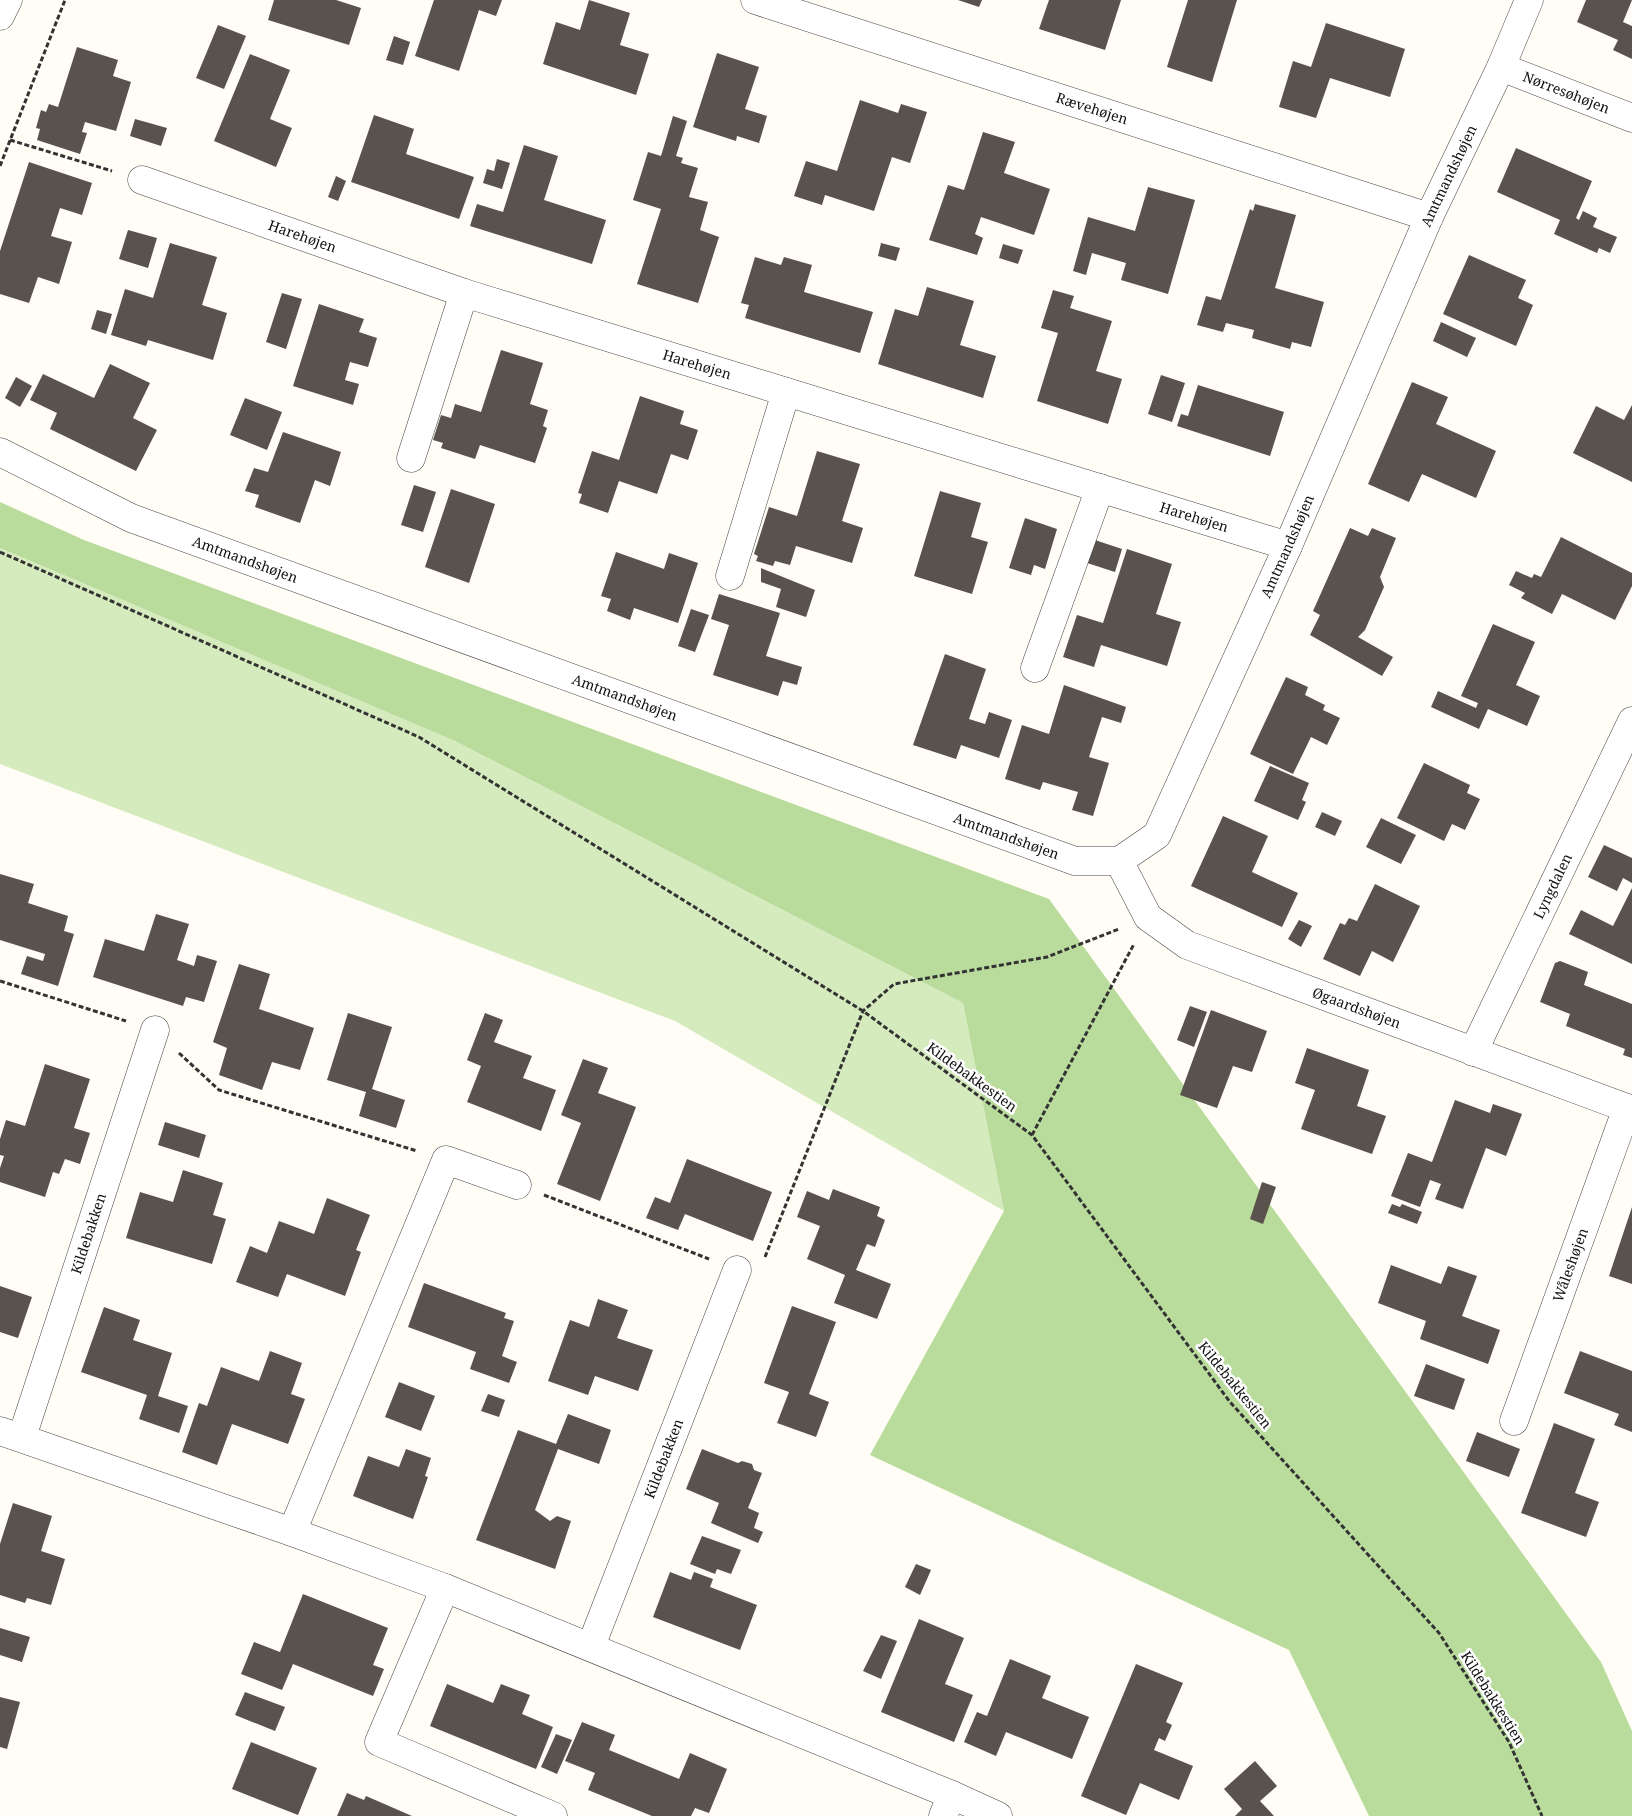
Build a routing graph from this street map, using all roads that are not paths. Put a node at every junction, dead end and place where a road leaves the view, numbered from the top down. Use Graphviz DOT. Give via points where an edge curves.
graph roads {
  1 [pos="8,0"];
  2 [pos="755,0"];
  3 [pos="1529,0"];
  4 [pos="0,16"];
  5 [pos="1501,66"];
  6 [pos="1632,118"];
  7 [pos="142,180"];
  8 [pos="1429,217"];
  9 [pos="464,293"];
  10 [pos="786,392"];
  11 [pos="0,452"];
  12 [pos="411,458"];
  13 [pos="1100,488"];
  14 [pos="1288,546"];
  15 [pos="730,576"];
  16 [pos="1035,668"];
  17 [pos="1632,721"];
  18 [pos="1119,861"];
  19 [pos="155,1030"];
  20 [pos="1473,1052"];
  21 [pos="1630,1109"];
  22 [pos="517,1185"];
  23 [pos="737,1270"];
  24 [pos="1514,1421"];
  25 [pos="11,1434"];
  26 [pos="292,1532"];
  27 [pos="444,1588"];
  28 [pos="591,1646"];
  29 [pos="948,1805"];
  30 [pos="553,1816"];
  31 [pos="998,1816"];
  1 -- 4 [label="street"];
  2 -- 8 [label="street, Rævehøjen"];
  3 -- 5 [label="street, Amtmandshøjen"];
  5 -- 6 [label="street, Nørresøhøjen"];
  5 -- 8 [label="street, Amtmandshøjen"];
  7 -- 9 [label="street, Harehøjen"];
  8 -- 14 [label="street, Amtmandshøjen"];
  9 -- 10 [label="street, Harehøjen"];
  9 -- 12 [label="street"];
  10 -- 13 [label="street, Harehøjen"];
  10 -- 15 [label="street"];
  11 -- 18 [label="street, Amtmandshøjen" via="131,518 1074,861"];
  13 -- 14 [label="street, Harehøjen"];
  13 -- 16 [label="street"];
  14 -- 18 [label="street, Amtmandshøjen" via="1156,835"];
  17 -- 20 [label="street, Lyngdalen"];
  18 -- 20 [label="street, Øgaardshøjen" via="1148,918 1187,945"];
  19 -- 25 [label="street, Kildebakken"];
  20 -- 21 [label="street, Øgaardshøjen"];
  21 -- 24 [label="street, Wåleshøjen"];
  22 -- 26 [label="street" via="446,1160"];
  23 -- 28 [label="street, Kildebakken"];
  25 -- 26 [label="street, Kildebakken"];
  26 -- 27 [label="street, Kildebakken"];
  27 -- 28 [label="street, Kildebakken"];
  27 -- 30 [label="street" via="379,1742"];
  28 -- 29 [label="street, Kildebakken"];
  29 -- 31 [label="street, Kildebakken"];
}
